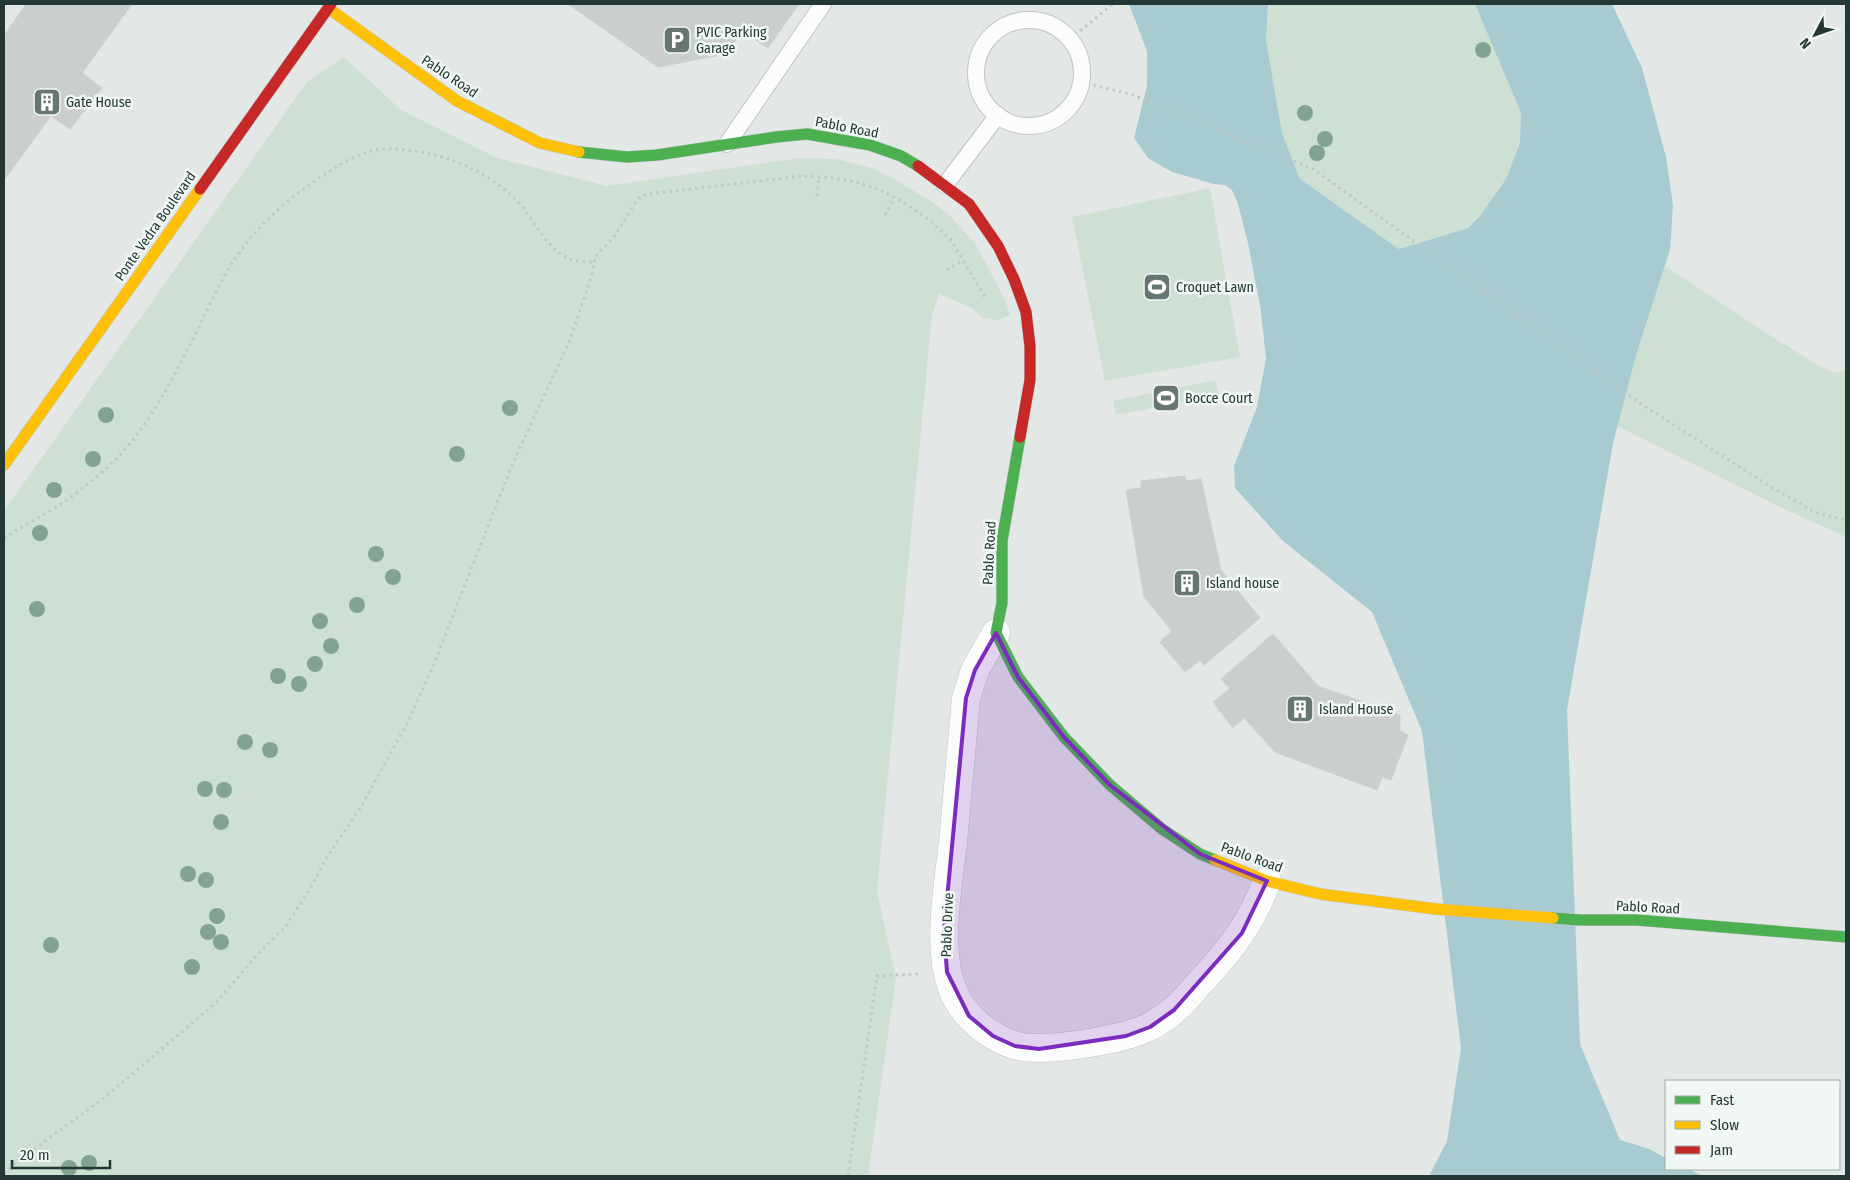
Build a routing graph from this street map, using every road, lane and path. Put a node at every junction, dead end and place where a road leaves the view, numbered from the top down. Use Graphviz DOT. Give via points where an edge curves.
graph roads {
  1 [pos="823,4"];
  2 [pos="1113,4"];
  3 [pos="327,5"];
  4 [pos="1070,39"];
  5 [pos="1081,82"];
  6 [pos="998,115"];
  7 [pos="727,144"];
  8 [pos="819,177"];
  9 [pos="945,184"];
  10 [pos="817,196"];
  11 [pos="894,197"];
  12 [pos="885,215"];
  13 [pos="964,259"];
  14 [pos="594,262"];
  15 [pos="947,270"];
  16 [pos="990,305"];
  17 [pos="4,465"];
  18 [pos="1846,520"];
  19 [pos="4,538"];
  20 [pos="996,633"];
  21 [pos="1267,881"];
  22 [pos="1846,937"];
  23 [pos="947,972"];
  24 [pos="4,1174"];
  25 [pos="848,1176"];
  1 -- 7 [label="lane"];
  2 -- 4 [label="path"];
  3 -- 7 [label="street, Pablo Road" via="457,102 540,143 569,151 628,157"];
  3 -- 17 [label="street, Ponte Vedra Boulevard"];
  4 -- 5 [label="lane" via="1080,59"];
  4 -- 6 [label="lane" via="1052,24 1033,20 1006,25 991,36 980,52 976,80 982,99"];
  5 -- 6 [label="lane" via="1072,105 1050,122 1021,125"];
  5 -- 18 [label="path" via="1133,95 1313,169 1638,402 1814,512"];
  6 -- 9 [label="lane"];
  7 -- 9 [label="street, Pablo Road" via="807,134 870,145 901,156"];
  8 -- 10 [label="path"];
  8 -- 11 [label="path" via="860,183"];
  8 -- 14 [label="path" via="751,181 648,194 634,203 614,237"];
  9 -- 20 [label="street, Pablo Road" via="969,204 998,246 1026,312 1030,346 1030,380 1002,541 1002,603"];
  11 -- 12 [label="path"];
  11 -- 13 [label="path" via="928,219 951,240"];
  13 -- 15 [label="path"];
  13 -- 16 [label="path"];
  14 -- 19 [label="path" via="570,260 557,252 516,199 464,164 394,148 371,150 351,158 310,184 278,210 248,241 219,285 148,419 119,455 76,493"];
  14 -- 24 [label="path" via="570,340 512,465 407,724 307,894 286,926 216,1003 104,1098"];
  20 -- 21 [label="street, Pablo Road" via="1018,677 1064,737 1110,786 1200,854"];
  20 -- 23 [label="street, Pablo Drive" via="975,670 966,698 944,931"];
  21 -- 22 [label="street, Pablo Road" via="1320,894 1436,909 1580,920 1637,920"];
  21 -- 23 [label="street, Pablo Drive" via="1242,934 1217,965 1174,1010 1150,1027 1126,1036 1039,1049 1015,1046 993,1036 969,1016 955,995"];
  23 -- 25 [label="path" via="877,976"];
}
